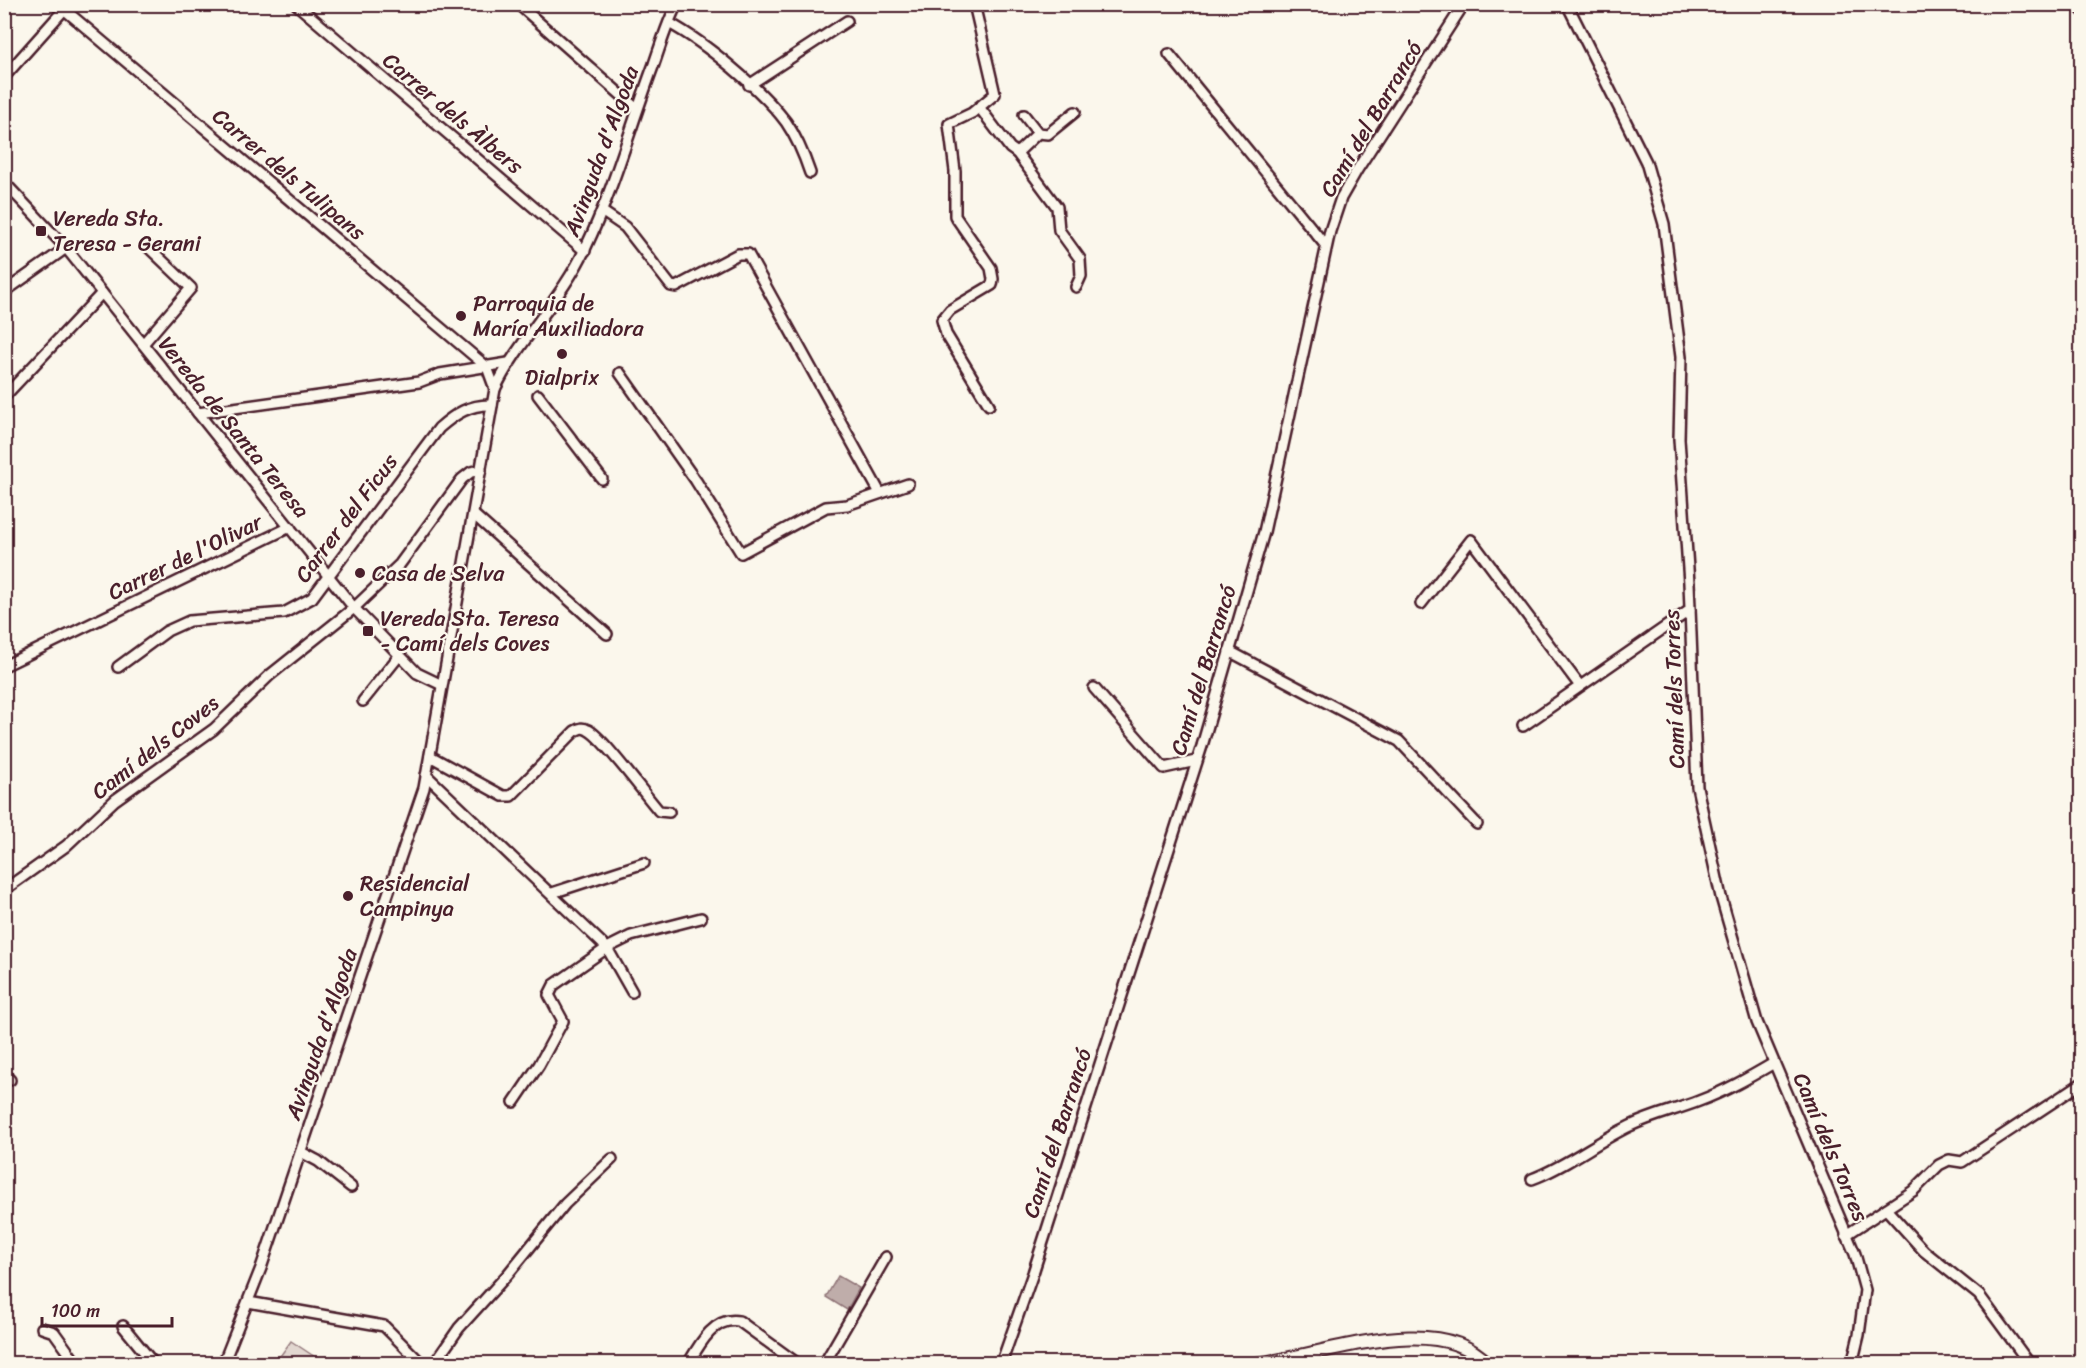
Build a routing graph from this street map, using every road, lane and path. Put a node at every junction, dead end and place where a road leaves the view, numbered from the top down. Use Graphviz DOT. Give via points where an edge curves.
graph roads {
  1 [pos="296,4"];
  2 [pos="518,4"];
  3 [pos="677,4"];
  4 [pos="974,4"];
  5 [pos="1464,4"];
  6 [pos="1567,4"];
  7 [pos="2078,4"];
  8 [pos="67,7"];
  9 [pos="2082,10"];
  10 [pos="847,21"];
  11 [pos="669,22"];
  12 [pos="1169,54"];
  13 [pos="4,77"];
  14 [pos="749,85"];
  15 [pos="979,107"];
  16 [pos="637,109"];
  17 [pos="1074,112"];
  18 [pos="1024,115"];
  19 [pos="1038,133"];
  20 [pos="1017,153"];
  21 [pos="810,172"];
  22 [pos="4,182"];
  23 [pos="603,212"];
  24 [pos="1326,246"];
  25 [pos="148,247"];
  26 [pos="66,248"];
  27 [pos="585,251"];
  28 [pos="1076,287"];
  29 [pos="4,292"];
  30 [pos="102,293"];
  31 [pos="143,344"];
  32 [pos="508,363"];
  33 [pos="487,368"];
  34 [pos="620,373"];
  35 [pos="495,389"];
  36 [pos="538,395"];
  37 [pos="4,397"];
  38 [pos="492,405"];
  39 [pos="989,405"];
  40 [pos="198,413"];
  41 [pos="481,470"];
  42 [pos="602,479"];
  43 [pos="908,484"];
  44 [pos="880,493"];
  45 [pos="473,514"];
  46 [pos="290,527"];
  47 [pos="329,576"];
  48 [pos="1421,604"];
  49 [pos="354,608"];
  50 [pos="1690,610"];
  51 [pos="607,634"];
  52 [pos="1229,651"];
  53 [pos="399,656"];
  54 [pos="4,666"];
  55 [pos="118,667"];
  56 [pos="442,685"];
  57 [pos="1580,686"];
  58 [pos="1094,688"];
  59 [pos="363,700"];
  60 [pos="1523,726"];
  61 [pos="430,756"];
  62 [pos="1197,761"];
  63 [pos="426,775"];
  64 [pos="669,812"];
  65 [pos="1477,824"];
  66 [pos="644,863"];
  67 [pos="4,890"];
  68 [pos="552,893"];
  69 [pos="701,918"];
  70 [pos="607,948"];
  71 [pos="632,992"];
  72 [pos="1774,1063"];
  73 [pos="2082,1083"];
  74 [pos="514,1102"];
  75 [pos="301,1152"];
  76 [pos="612,1159"];
  77 [pos="1532,1179"];
  78 [pos="351,1187"];
  79 [pos="1886,1209"];
  80 [pos="1846,1235"];
  81 [pos="886,1257"];
  82 [pos="248,1302"];
  83 [pos="123,1326"];
  84 [pos="42,1328"];
  85 [pos="2026,1359"];
  86 [pos="1262,1363"];
  87 [pos="77,1364"];
  88 [pos="154,1364"];
  89 [pos="223,1364"];
  90 [pos="422,1364"];
  91 [pos="434,1364"];
  92 [pos="688,1364"];
  93 [pos="798,1364"];
  94 [pos="824,1364"];
  95 [pos="1001,1364"];
  96 [pos="1256,1364"];
  97 [pos="1488,1364"];
  98 [pos="1852,1364"];
  1 -- 27 [label="street, Carrer dels Àlbers"];
  2 -- 16 [label="street"];
  3 -- 11 [label="street, Avinguda d'Algoda"];
  4 -- 15 [label="street" via="995,94"];
  5 -- 24 [label="street, Camí del Barrancó" via="1341,198"];
  6 -- 50 [label="street, Camí dels Torres" via="1646,162 1664,224 1681,357 1679,439"];
  7 -- 9 [label="street"];
  8 -- 13 [label="street"];
  8 -- 33 [label="street, Carrer dels Tulipans"];
  10 -- 14 [label="street"];
  11 -- 14 [label="street"];
  11 -- 16 [label="street, Avinguda d'Algoda"];
  12 -- 24 [label="street"];
  14 -- 21 [label="street" via="786,122"];
  15 -- 20 [label="street"];
  15 -- 39 [label="street" via="949,124 955,216 991,268 992,285 951,310 942,320 946,334"];
  16 -- 23 [label="street, Avinguda d'Algoda"];
  17 -- 19 [label="street" via="1048,134"];
  18 -- 19 [label="street"];
  19 -- 20 [label="street"];
  20 -- 28 [label="street" via="1057,207 1059,230 1080,258 1081,276"];
  22 -- 26 [label="street, Vereda de Santa Teresa"];
  23 -- 27 [label="street, Avinguda d'Algoda"];
  23 -- 44 [label="street" via="625,227 671,286 676,287 738,254 748,254"];
  24 -- 52 [label="street, Camí del Barrancó" via="1264,532"];
  25 -- 31 [label="street" via="191,288"];
  26 -- 29 [label="street"];
  26 -- 30 [label="street, Vereda de Santa Teresa"];
  27 -- 32 [label="street, Avinguda d'Algoda"];
  30 -- 31 [label="street, Vereda de Santa Teresa"];
  30 -- 37 [label="street"];
  31 -- 40 [label="street, Vereda de Santa Teresa"];
  32 -- 33 [label="street"];
  32 -- 35 [label="street, Avinguda d'Algoda"];
  33 -- 35 [label="street, Carrer dels Tulipans"];
  33 -- 40 [label="street" via="440,374 419,382"];
  34 -- 44 [label="street" via="741,553 826,507 847,505"];
  35 -- 38 [label="street, Avinguda d'Algoda"];
  36 -- 42 [label="street"];
  38 -- 41 [label="street, Avinguda d'Algoda"];
  38 -- 47 [label="street, Carrer del Ficus" via="469,408 439,428"];
  40 -- 46 [label="street, Vereda de Santa Teresa"];
  41 -- 45 [label="street, Avinguda d'Algoda"];
  41 -- 49 [label="street, Camí dels Coves" via="462,479 400,564"];
  43 -- 44 [label="street"];
  45 -- 51 [label="street"];
  45 -- 56 [label="street, Avinguda d'Algoda"];
  46 -- 47 [label="street, Vereda de Santa Teresa"];
  46 -- 54 [label="street, Carrer de l'Olivar"];
  47 -- 49 [label="street, Vereda de Santa Teresa"];
  47 -- 55 [label="street, Carrer del Ficus" via="312,598 293,609 183,624"];
  48 -- 57 [label="street" via="1471,540"];
  49 -- 53 [label="street, Vereda de Santa Teresa"];
  49 -- 67 [label="street, Camí dels Coves" via="270,675 214,729 114,800 66,846"];
  50 -- 57 [label="street"];
  50 -- 72 [label="street, Camí dels Torres" via="1697,787 1721,897 1757,1022"];
  52 -- 62 [label="street, Camí del Barrancó"];
  52 -- 65 [label="street" via="1399,741"];
  53 -- 56 [label="street, Vereda de Santa Teresa" via="428,680"];
  53 -- 59 [label="street"];
  56 -- 61 [label="street, Avinguda d'Algoda"];
  57 -- 60 [label="street"];
  58 -- 62 [label="street" via="1164,768"];
  61 -- 63 [label="street, Avinguda d'Algoda"];
  61 -- 64 [label="street" via="503,796 511,796 575,730 590,730 658,811"];
  62 -- 95 [label="street, Camí del Barrancó"];
  63 -- 68 [label="street"];
  63 -- 75 [label="street, Avinguda d'Algoda" via="411,832"];
  66 -- 68 [label="street"];
  68 -- 70 [label="street"];
  69 -- 70 [label="street" via="631,936"];
  70 -- 71 [label="street"];
  70 -- 74 [label="street" via="550,990 563,1021"];
  72 -- 77 [label="street" via="1698,1102 1661,1112 1626,1128"];
  72 -- 80 [label="street, Camí dels Torres"];
  73 -- 79 [label="street" via="1962,1162 1949,1160 1939,1165 1913,1191"];
  75 -- 78 [label="street"];
  75 -- 82 [label="street, Avinguda d'Algoda"];
  76 -- 91 [label="street" via="565,1204 459,1328"];
  79 -- 80 [label="street"];
  79 -- 85 [label="street" via="1924,1251 1979,1295"];
  80 -- 98 [label="street, Camí dels Torres" via="1865,1290"];
  81 -- 94 [label="street"];
  82 -- 89 [label="street, Avinguda d'Algoda"];
  82 -- 90 [label="street" via="384,1326"];
  83 -- 88 [label="street"];
  84 -- 87 [label="street" via="54,1332"];
  86 -- 96 [label="main road"];
  86 -- 97 [label="main road" via="1421,1336 1447,1339"];
  92 -- 93 [label="street" via="717,1324 728,1319 739,1321"];
}
